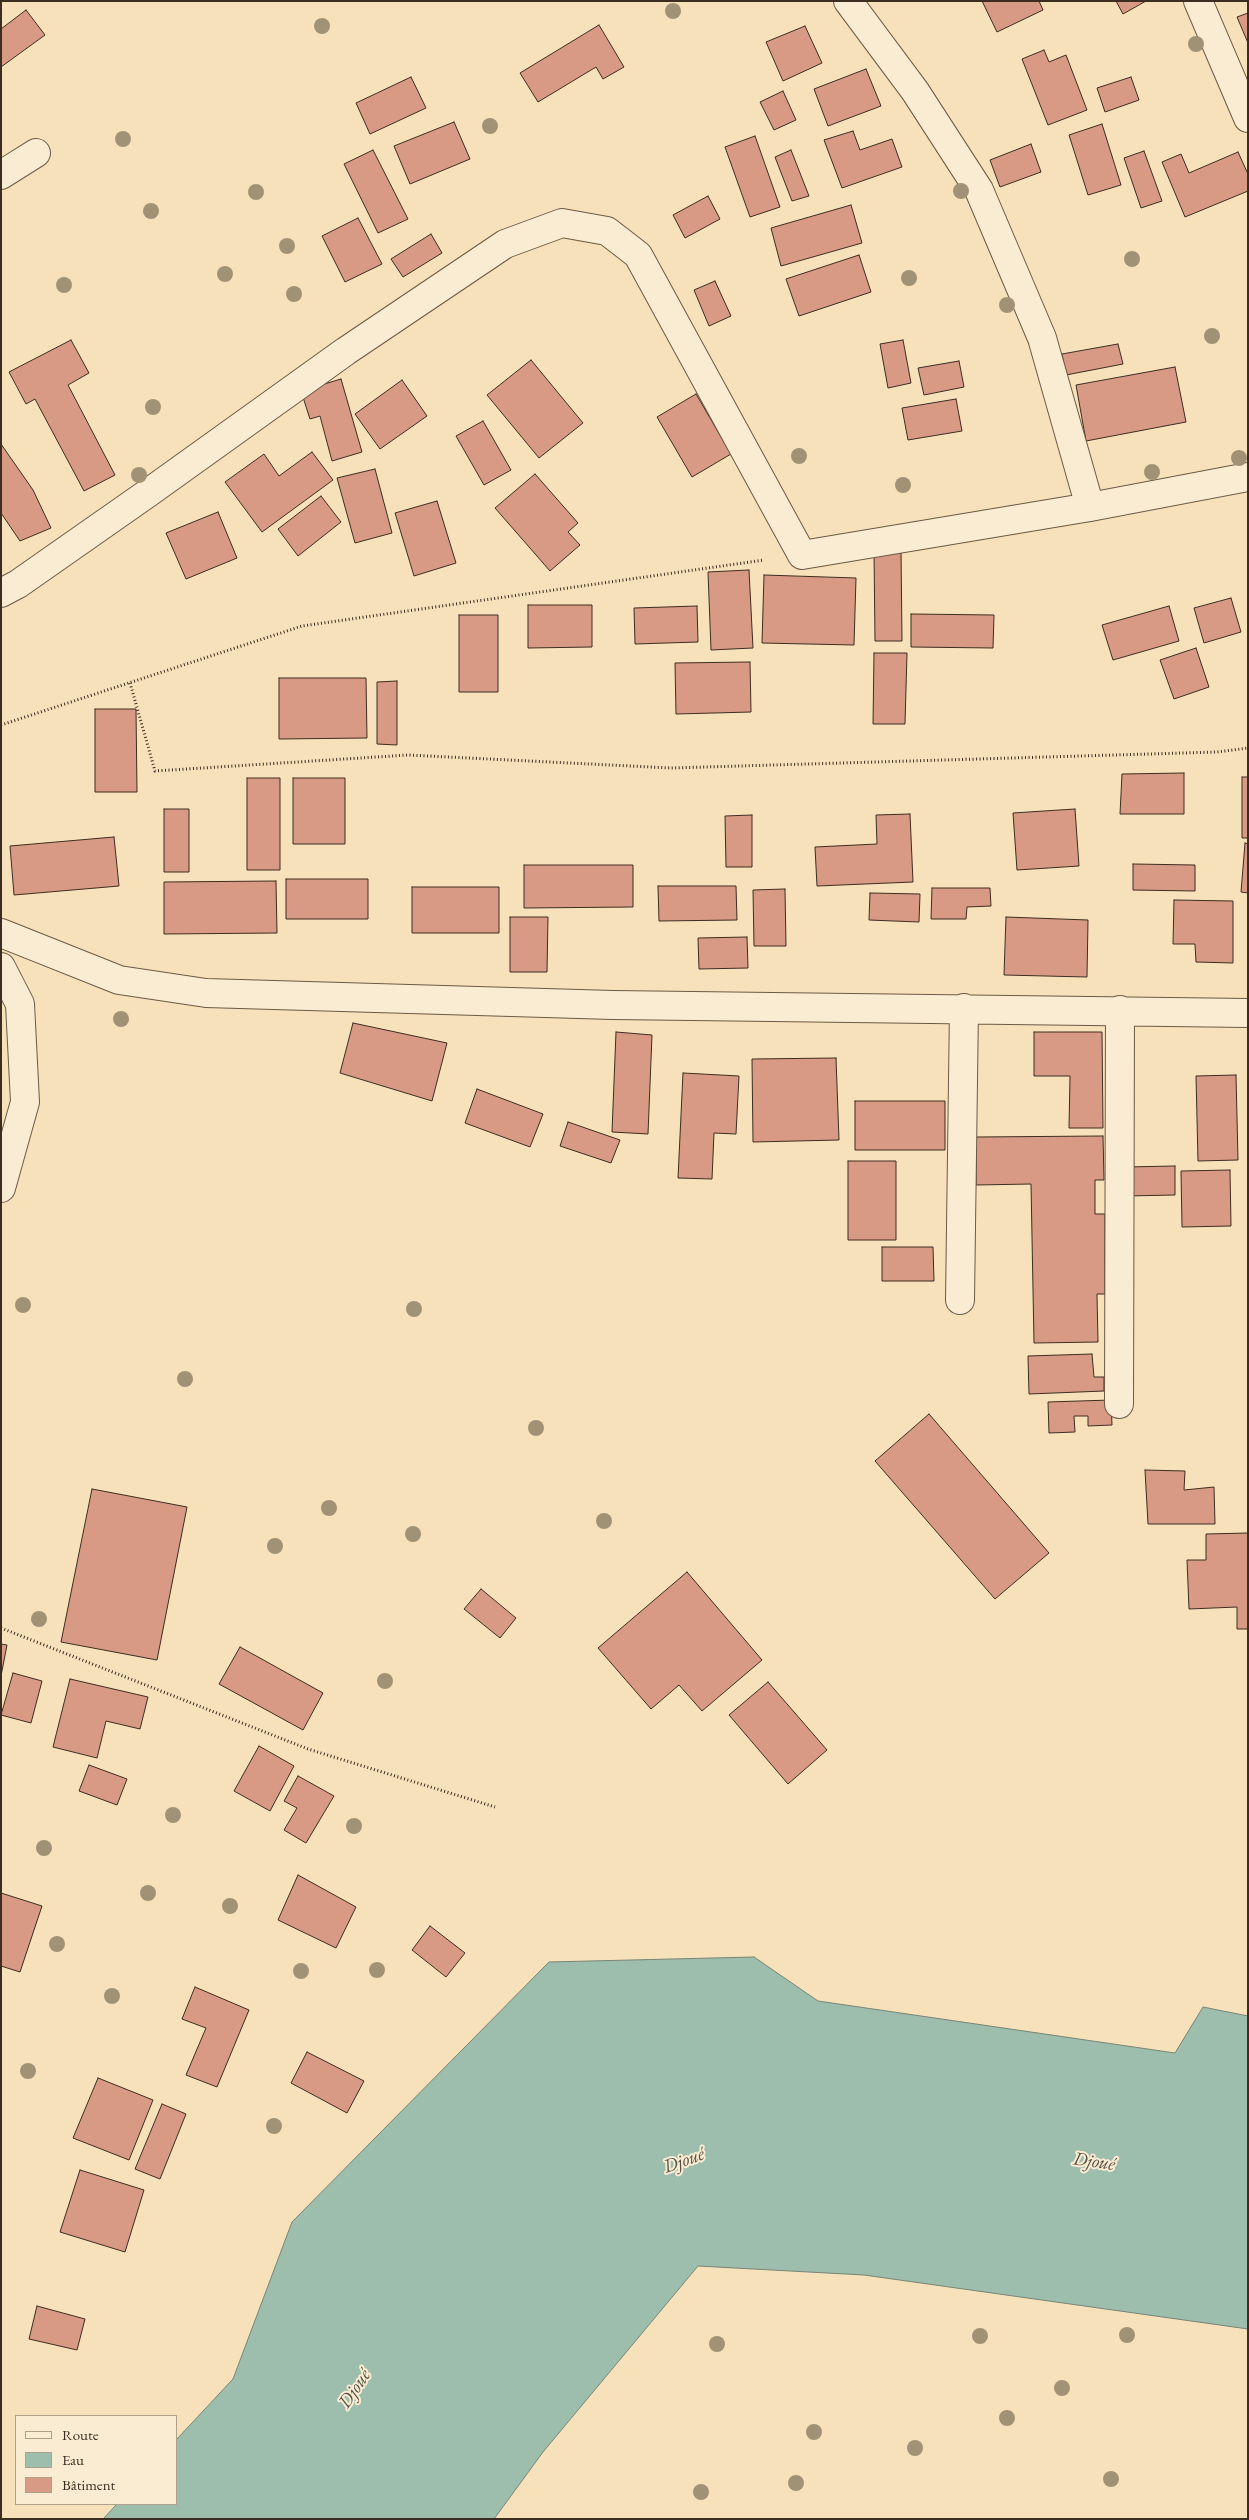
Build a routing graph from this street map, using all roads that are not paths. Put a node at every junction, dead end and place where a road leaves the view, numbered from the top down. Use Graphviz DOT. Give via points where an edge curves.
graph roads {
  1 [pos="848,1"];
  2 [pos="1198,1"];
  3 [pos="1248,118"];
  4 [pos="36,153"];
  5 [pos="1,175"];
  6 [pos="1248,477"];
  7 [pos="1090,507"];
  8 [pos="1,592"];
  9 [pos="1,933"];
  10 [pos="1,967"];
  11 [pos="964,1008"];
  12 [pos="1120,1010"];
  13 [pos="1248,1013"];
  14 [pos="1,1188"];
  15 [pos="960,1300"];
  16 [pos="1119,1404"];
  1 -- 7 [label="street" via="915,91 979,190 1042,338"];
  2 -- 3 [label="street"];
  4 -- 5 [label="street"];
  6 -- 7 [label="street"];
  7 -- 8 [label="street" via="802,555 638,255 607,231 562,223 505,244 346,351 18,584"];
  9 -- 11 [label="street" via="119,980 206,993 613,1005"];
  10 -- 14 [label="street" via="20,1004 25,1102"];
  11 -- 12 [label="street"];
  11 -- 15 [label="street"];
  12 -- 13 [label="street"];
  12 -- 16 [label="street"];
}
